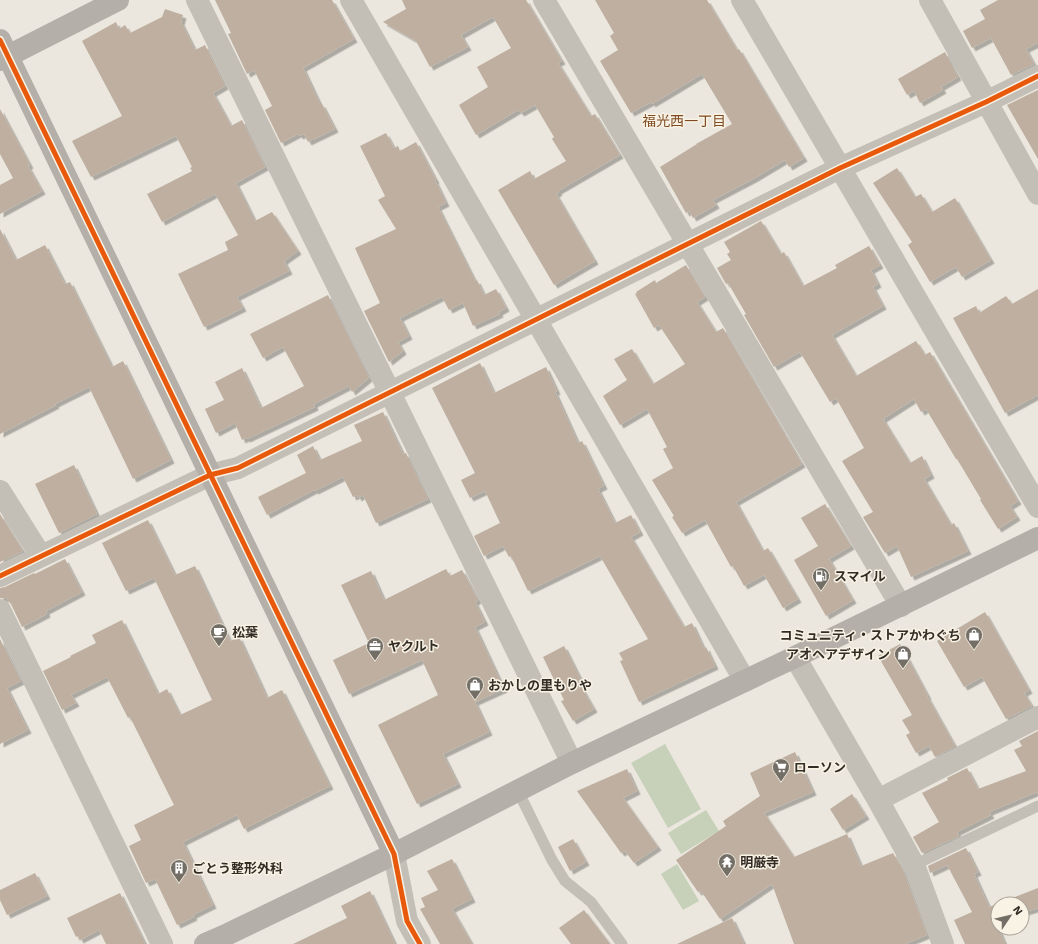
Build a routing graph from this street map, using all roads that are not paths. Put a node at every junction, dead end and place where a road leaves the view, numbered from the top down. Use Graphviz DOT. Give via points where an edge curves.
graph roads {
  1 [pos="118,0"];
  2 [pos="197,0"];
  3 [pos="351,0"];
  4 [pos="544,0"];
  5 [pos="742,0"];
  6 [pos="930,0"];
  7 [pos="3,52"];
  8 [pos="1038,76"];
  9 [pos="986,102"];
  10 [pos="840,168"];
  11 [pos="1038,194"];
  12 [pos="688,244"];
  13 [pos="536,319"];
  14 [pos="390,391"];
  15 [pos="210,475"];
  16 [pos="0,491"];
  17 [pos="1038,507"];
  18 [pos="1038,538"];
  19 [pos="41,556"];
  20 [pos="0,576"];
  21 [pos="901,606"];
  22 [pos="0,610"];
  23 [pos="795,657"];
  24 [pos="745,681"];
  25 [pos="1038,717"];
  26 [pos="572,763"];
  27 [pos="518,791"];
  28 [pos="878,800"];
  29 [pos="1038,806"];
  30 [pos="394,854"];
  31 [pos="914,865"];
  32 [pos="939,943"];
  33 [pos="162,944"];
  34 [pos="205,944"];
  35 [pos="420,944"];
  36 [pos="622,944"];
  1 -- 7 [label="street"];
  2 -- 14 [label="street"];
  3 -- 13 [label="street"];
  4 -- 12 [label="street"];
  5 -- 10 [label="street"];
  6 -- 9 [label="street"];
  7 -- 15 [label="street"];
  8 -- 9 [label="street"];
  9 -- 10 [label="street"];
  9 -- 11 [label="street"];
  10 -- 12 [label="street"];
  10 -- 17 [label="street"];
  12 -- 13 [label="street"];
  12 -- 21 [label="street"];
  13 -- 14 [label="street"];
  13 -- 24 [label="street"];
  14 -- 15 [label="street" via="238,468"];
  14 -- 26 [label="street"];
  15 -- 19 [label="street"];
  15 -- 30 [label="street"];
  16 -- 19 [label="street"];
  18 -- 21 [label="street"];
  19 -- 20 [label="street"];
  21 -- 23 [label="street"];
  22 -- 33 [label="street"];
  23 -- 24 [label="street"];
  23 -- 28 [label="street"];
  24 -- 26 [label="street"];
  25 -- 28 [label="street"];
  26 -- 27 [label="street"];
  27 -- 30 [label="street"];
  27 -- 36 [label="lane" via="565,881 591,902"];
  28 -- 31 [label="street"];
  29 -- 31 [label="lane"];
  30 -- 34 [label="street"];
  30 -- 35 [label="street" via="407,920"];
  31 -- 32 [label="street"];
}
